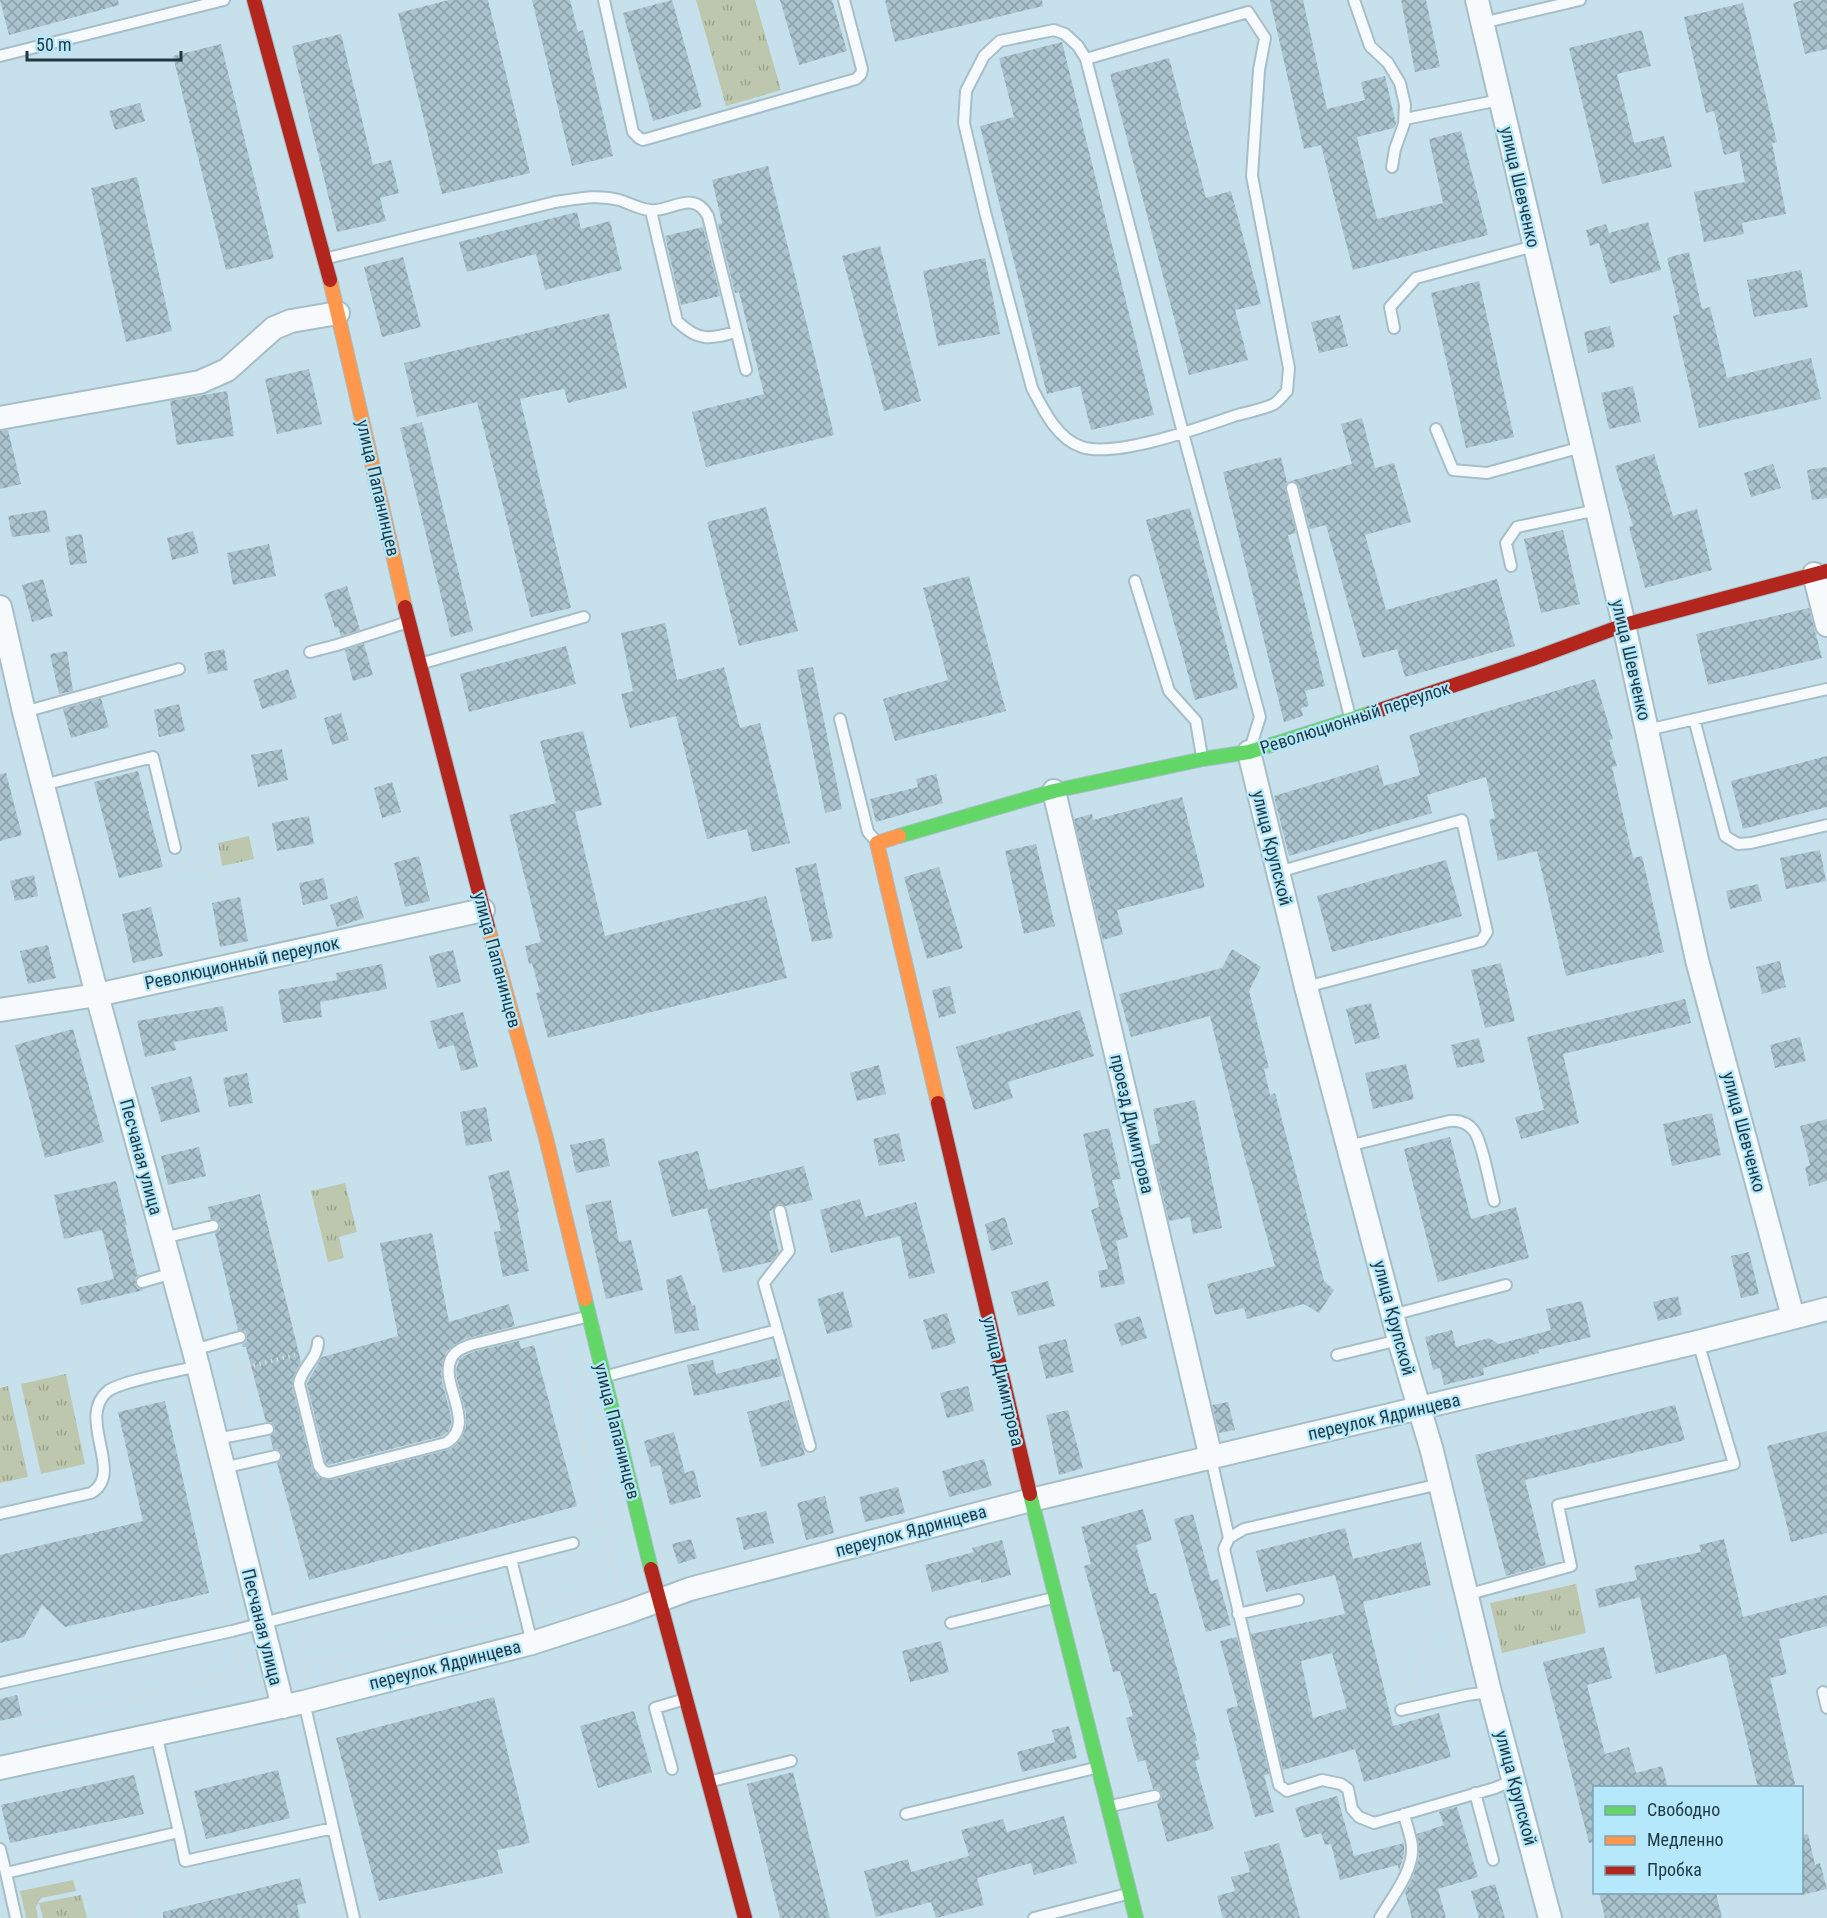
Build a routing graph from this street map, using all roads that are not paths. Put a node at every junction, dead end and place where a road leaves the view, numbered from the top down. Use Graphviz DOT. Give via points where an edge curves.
graph roads {
  1 [pos="224,0"];
  2 [pos="254,0"];
  3 [pos="604,0"];
  4 [pos="844,0"];
  5 [pos="1354,0"];
  6 [pos="1477,0"];
  7 [pos="1580,0"];
  8 [pos="1482,23"];
  9 [pos="0,57"];
  10 [pos="1086,59"];
  11 [pos="1500,100"];
  12 [pos="1405,119"];
  13 [pos="1392,167"];
  14 [pos="651,211"];
  15 [pos="1534,246"];
  16 [pos="325,259"];
  17 [pos="338,313"];
  18 [pos="1394,328"];
  19 [pos="736,332"];
  20 [pos="746,370"];
  21 [pos="0,417"];
  22 [pos="1436,429"];
  23 [pos="1183,433"];
  24 [pos="1582,447"];
  25 [pos="1292,488"];
  26 [pos="1597,510"];
  27 [pos="1511,566"];
  28 [pos="1821,572"];
  29 [pos="1135,581"];
  30 [pos="0,607"];
  31 [pos="584,617"];
  32 [pos="408,622"];
  33 [pos="1624,625"];
  34 [pos="1827,625"];
  35 [pos="310,652"];
  36 [pos="420,664"];
  37 [pos="179,669"];
  38 [pos="1827,690"];
  39 [pos="24,712"];
  40 [pos="840,719"];
  41 [pos="1694,719"];
  42 [pos="1351,720"];
  43 [pos="1647,730"];
  44 [pos="1249,752"];
  45 [pos="1203,759"];
  46 [pos="43,785"];
  47 [pos="1054,791"];
  48 [pos="1827,825"];
  49 [pos="877,843"];
  50 [pos="175,848"];
  51 [pos="1278,872"];
  52 [pos="483,910"];
  53 [pos="1306,987"];
  54 [pos="97,995"];
  55 [pos="0,1010"];
  56 [pos="1348,1146"];
  57 [pos="1494,1201"];
  58 [pos="780,1212"];
  59 [pos="213,1226"];
  60 [pos="163,1238"];
  61 [pos="173,1273"];
  62 [pos="142,1282"];
  63 [pos="1506,1285"];
  64 [pos="1827,1309"];
  65 [pos="1392,1315"];
  66 [pos="589,1316"];
  67 [pos="1793,1317"];
  68 [pos="777,1330"];
  69 [pos="240,1337"];
  70 [pos="1399,1340"];
  71 [pos="318,1342"];
  72 [pos="1698,1342"];
  73 [pos="1336,1355"];
  74 [pos="196,1358"];
  75 [pos="604,1377"];
  76 [pos="1419,1408"];
  77 [pos="268,1430"];
  78 [pos="216,1439"];
  79 [pos="810,1446"];
  80 [pos="275,1456"];
  81 [pos="1211,1458"];
  82 [pos="222,1468"];
  83 [pos="1440,1484"];
  84 [pos="1031,1500"];
  85 [pos="0,1514"];
  86 [pos="1228,1538"];
  87 [pos="573,1543"];
  88 [pos="511,1559"];
  89 [pos="1466,1595"];
  90 [pos="1056,1598"];
  91 [pos="660,1600"];
  92 [pos="1298,1600"];
  93 [pos="1238,1614"];
  94 [pos="261,1623"];
  95 [pos="951,1623"];
  96 [pos="532,1643"];
  97 [pos="0,1683"];
  98 [pos="1490,1692"];
  99 [pos="1823,1692"];
  100 [pos="686,1699"];
  101 [pos="301,1702"];
  102 [pos="1827,1708"];
  103 [pos="1401,1710"];
  104 [pos="156,1734"];
  105 [pos="791,1761"];
  106 [pos="1098,1767"];
  107 [pos="0,1768"];
  108 [pos="672,1769"];
  109 [pos="1514,1780"];
  110 [pos="708,1781"];
  111 [pos="1475,1793"];
  112 [pos="1155,1796"];
  113 [pos="1108,1807"];
  114 [pos="906,1814"];
  115 [pos="1404,1815"];
  116 [pos="333,1828"];
  117 [pos="180,1835"];
  118 [pos="0,1849"];
  119 [pos="1493,1860"];
  120 [pos="6,1873"];
  121 [pos="1130,1893"];
  122 [pos="16,1918"];
  123 [pos="354,1918"];
  124 [pos="746,1918"];
  125 [pos="1034,1918"];
  126 [pos="1136,1918"];
  127 [pos="1380,1918"];
  128 [pos="1550,1918"];
  1 -- 9 [label="lane"];
  2 -- 16 [label="street, улица Папанинцев"];
  3 -- 4 [label="lane" via="633,132 643,140 856,79 862,69"];
  5 -- 12 [label="lane" via="1370,46 1388,63 1400,83"];
  6 -- 8 [label="street, улица Шевченко"];
  7 -- 8 [label="lane"];
  8 -- 11 [label="street, улица Шевченко"];
  10 -- 23 [label="lane"];
  10 -- 23 [label="lane" via="1065,34 1054,30 1000,41 984,56 966,91 964,123 985,212 1032,388 1065,437 1082,447 1107,449"];
  10 -- 23 [label="lane" via="1248,12 1265,38 1252,176 1289,368 1287,391 1275,403"];
  11 -- 12 [label="lane"];
  11 -- 15 [label="street, улица Шевченко"];
  12 -- 13 [label="lane"];
  14 -- 16 [label="lane" via="591,196"];
  14 -- 19 [label="lane" via="676,321 699,337"];
  14 -- 19 [label="lane" via="685,202 705,210"];
  15 -- 18 [label="lane" via="1416,278 1390,307"];
  15 -- 24 [label="street, улица Шевченко"];
  16 -- 17 [label="street, улица Папанинцев"];
  17 -- 21 [label="street" via="274,328 227,370 200,382"];
  17 -- 32 [label="street, улица Папанинцев"];
  19 -- 20 [label="lane"];
  22 -- 24 [label="lane" via="1453,470 1486,473"];
  23 -- 44 [label="lane" via="1260,717"];
  24 -- 26 [label="street, улица Шевченко"];
  25 -- 42 [label="lane"];
  26 -- 27 [label="lane" via="1517,527 1506,543"];
  26 -- 33 [label="street, улица Шевченко"];
  28 -- 33 [label="street, Революционный переулок"];
  28 -- 34 [label="street"];
  29 -- 45 [label="lane" via="1169,691 1196,720"];
  30 -- 39 [label="street, Песчаная улица"];
  31 -- 36 [label="lane"];
  32 -- 35 [label="lane"];
  32 -- 36 [label="street, улица Папанинцев"];
  33 -- 42 [label="street, Революционный переулок"];
  33 -- 43 [label="street, улица Шевченко"];
  36 -- 52 [label="street, улица Папанинцев"];
  37 -- 39 [label="lane"];
  38 -- 41 [label="lane"];
  39 -- 46 [label="street, Песчаная улица"];
  40 -- 49 [label="lane" via="868,832"];
  41 -- 43 [label="lane"];
  41 -- 48 [label="lane" via="1725,836 1738,844 1750,843"];
  42 -- 44 [label="street, Революционный переулок"];
  43 -- 67 [label="street, улица Шевченко" via="1697,960"];
  44 -- 45 [label="street, Революционный переулок"];
  44 -- 51 [label="street, улица Крупской"];
  45 -- 47 [label="street, Революционный переулок"];
  46 -- 50 [label="lane" via="153,757"];
  46 -- 54 [label="street, Песчаная улица"];
  47 -- 49 [label="street, Революционный переулок"];
  47 -- 81 [label="street, проезд Димитрова"];
  49 -- 84 [label="street, улица Димитрова"];
  51 -- 53 [label="street, улица Крупской"];
  51 -- 53 [label="lane" via="1462,820 1487,932 1482,941"];
  52 -- 54 [label="street, Революционный переулок"];
  52 -- 66 [label="street, улица Папанинцев" via="546,1138"];
  53 -- 56 [label="street, улица Крупской"];
  54 -- 55 [label="street, Революционный переулок"];
  54 -- 60 [label="street, Песчаная улица"];
  56 -- 57 [label="lane" via="1449,1121 1462,1122 1477,1136"];
  56 -- 65 [label="street, улица Крупской"];
  58 -- 68 [label="lane" via="789,1251 764,1282"];
  59 -- 60 [label="lane"];
  60 -- 61 [label="street, Песчаная улица"];
  61 -- 62 [label="lane"];
  61 -- 74 [label="street, Песчаная улица"];
  63 -- 65 [label="lane"];
  64 -- 67 [label="street, переулок Ядринцева"];
  65 -- 70 [label="street, улица Крупской"];
  66 -- 71 [label="lane" via="459,1350 451,1359 448,1373 459,1421 451,1440 329,1473 319,1466 299,1384"];
  66 -- 75 [label="street, улица Папанинцев"];
  67 -- 72 [label="street, переулок Ядринцева"];
  68 -- 75 [label="lane"];
  68 -- 79 [label="lane"];
  69 -- 74 [label="lane"];
  70 -- 73 [label="lane"];
  70 -- 76 [label="street, улица Крупской"];
  72 -- 76 [label="street, переулок Ядринцева"];
  72 -- 89 [label="lane" via="1734,1464 1558,1504 1571,1566"];
  74 -- 78 [label="street, Песчаная улица"];
  74 -- 85 [label="lane" via="115,1387 101,1398 95,1413 105,1475 96,1491"];
  75 -- 91 [label="street, улица Папанинцев"];
  76 -- 81 [label="street, переулок Ядринцева"];
  76 -- 83 [label="street, улица Крупской"];
  77 -- 78 [label="lane"];
  78 -- 82 [label="street, Песчаная улица"];
  80 -- 82 [label="lane"];
  81 -- 84 [label="street, переулок Ядринцева"];
  81 -- 86 [label="lane"];
  82 -- 94 [label="street, Песчаная улица"];
  83 -- 86 [label="lane" via="1244,1529"];
  83 -- 89 [label="street, улица Крупской"];
  84 -- 90 [label="street, улица Димитрова"];
  84 -- 91 [label="street, переулок Ядринцева"];
  86 -- 93 [label="lane" via="1224,1549"];
  87 -- 88 [label="lane"];
  88 -- 94 [label="lane"];
  88 -- 96 [label="lane"];
  89 -- 98 [label="street, улица Крупской"];
  90 -- 95 [label="lane"];
  90 -- 106 [label="street, улица Димитрова"];
  91 -- 96 [label="street, переулок Ядринцева"];
  91 -- 100 [label="street, улица Папанинцев"];
  92 -- 93 [label="lane"];
  93 -- 115 [label="lane" via="1280,1785 1287,1791 1322,1780 1341,1784 1359,1817 1374,1823"];
  94 -- 97 [label="lane"];
  94 -- 101 [label="street, Песчаная улица"];
  96 -- 101 [label="street, переулок Ядринцева"];
  98 -- 103 [label="lane"];
  98 -- 109 [label="street, улица Крупской"];
  99 -- 102 [label="lane"];
  100 -- 108 [label="lane" via="655,1708"];
  100 -- 110 [label="street, улица Папанинцев"];
  101 -- 104 [label="street, переулок Ядринцева"];
  101 -- 116 [label="lane"];
  104 -- 107 [label="street, переулок Ядринцева"];
  104 -- 117 [label="lane"];
  105 -- 110 [label="lane"];
  106 -- 113 [label="street, улица Димитрова"];
  106 -- 114 [label="lane"];
  109 -- 111 [label="lane"];
  109 -- 128 [label="street, улица Крупской"];
  110 -- 124 [label="street, улица Папанинцев"];
  111 -- 115 [label="lane"];
  111 -- 119 [label="lane"];
  112 -- 113 [label="lane"];
  113 -- 121 [label="street, улица Димитрова"];
  115 -- 127 [label="lane" via="1411,1857"];
  116 -- 117 [label="lane" via="185,1862"];
  116 -- 123 [label="lane"];
  117 -- 120 [label="lane"];
  118 -- 120 [label="lane"];
  120 -- 122 [label="lane"];
  121 -- 125 [label="lane"];
  121 -- 126 [label="street, улица Димитрова"];
}
